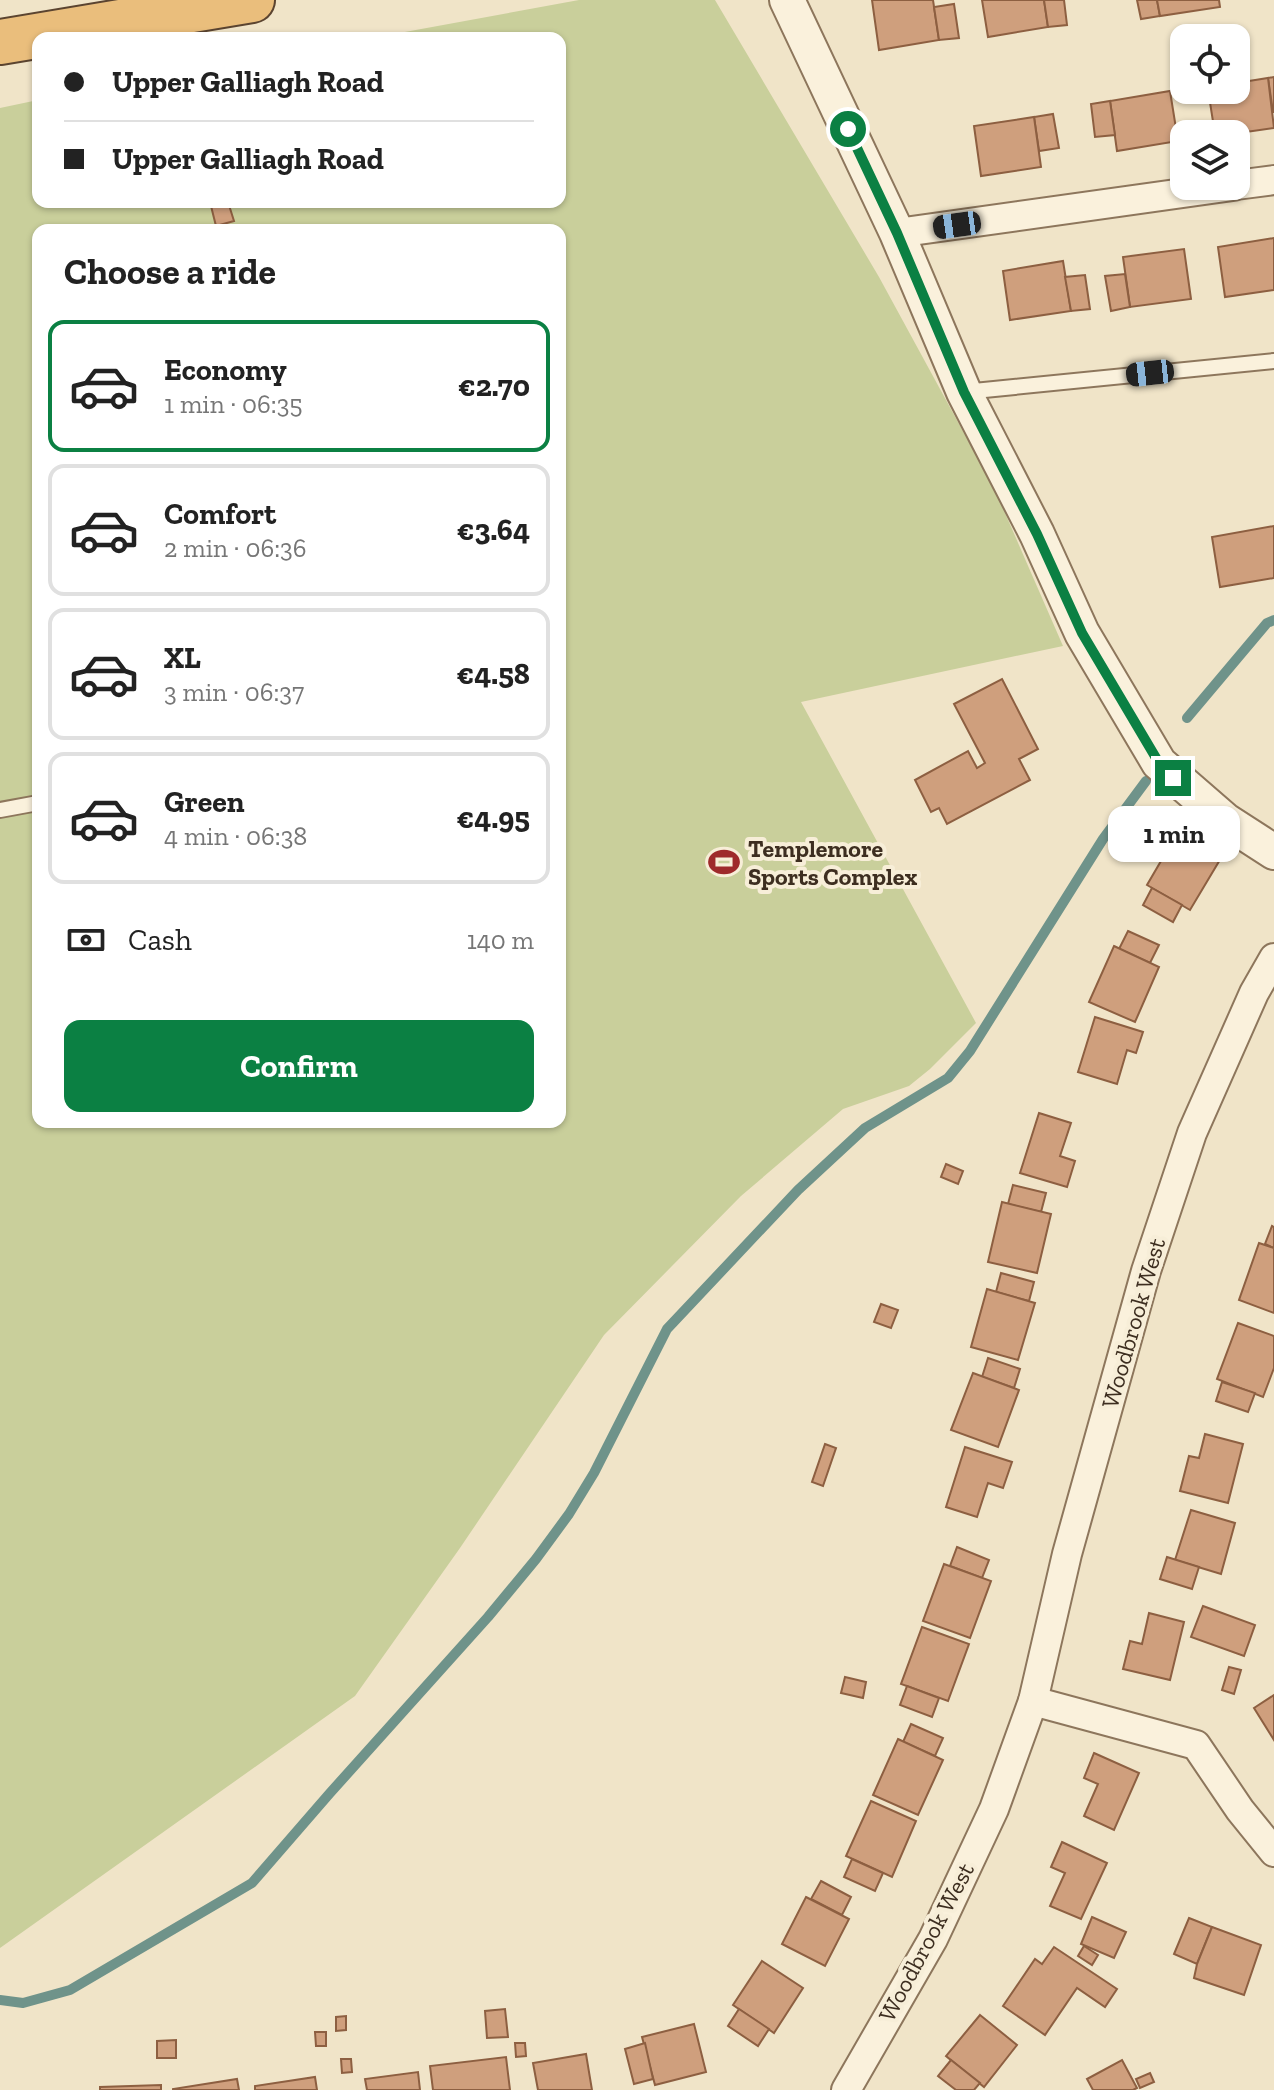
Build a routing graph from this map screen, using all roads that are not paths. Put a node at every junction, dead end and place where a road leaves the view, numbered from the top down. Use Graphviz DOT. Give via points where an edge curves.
graph roads {
  1 [pos="252,0"];
  2 [pos="787,0"];
  3 [pos="43,32"];
  4 [pos="32,34"];
  5 [pos="4,38"];
  6 [pos="1274,180"];
  7 [pos="1250,184"];
  8 [pos="1170,195"];
  9 [pos="897,233"];
  10 [pos="1274,361"];
  11 [pos="964,392"];
  12 [pos="32,804"];
  13 [pos="0,810"];
  14 [pos="1274,852"];
  15 [pos="1274,958"];
  16 [pos="1033,1701"];
  17 [pos="1274,1852"];
  18 [pos="846,2090"];
  1 -- 3 [label="highway"];
  2 -- 9 [label="street"];
  4 -- 5 [label="highway"];
  6 -- 7 [label="street"];
  8 -- 9 [label="street"];
  9 -- 11 [label="street"];
  10 -- 11 [label="lane"];
  11 -- 14 [label="street" via="1082,633 1159,763 1226,821"];
  12 -- 13 [label="lane"];
  15 -- 16 [label="street, Woodbrook West" via="1192,1133 1146,1271 1067,1554"];
  16 -- 17 [label="street" via="1196,1745"];
  16 -- 18 [label="street, Woodbrook West" via="994,1809 933,1939"];
}
